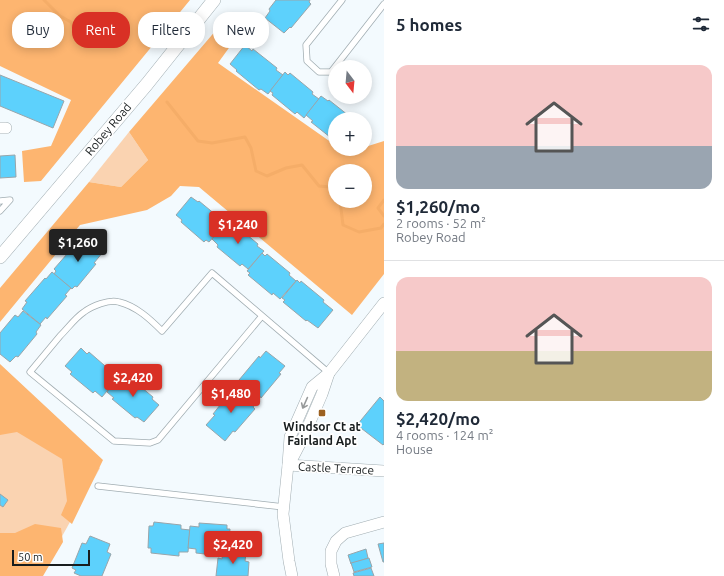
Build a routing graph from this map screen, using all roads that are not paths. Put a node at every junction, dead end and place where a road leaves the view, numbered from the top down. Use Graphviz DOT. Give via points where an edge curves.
graph roads {
  1 [pos="214,0"];
  2 [pos="342,0"];
  3 [pos="384,4"];
  4 [pos="0,201"];
  5 [pos="0,211"];
  6 [pos="0,257"];
  7 [pos="384,303"];
  8 [pos="262,316"];
  9 [pos="328,373"];
  10 [pos="288,465"];
  11 [pos="384,471"];
  12 [pos="98,486"];
  13 [pos="284,506"];
  14 [pos="384,522"];
  15 [pos="292,576"];
  16 [pos="334,576"];
  1 -- 6 [label="street, Robey Road" via="147,84"];
  2 -- 3 [label="lane" via="306,45 306,61 320,72 331,72"];
  4 -- 5 [label="lane" via="10,200"];
  7 -- 9 [label="street"];
  8 -- 8 [label="lane" via="212,273 162,330 133,308 118,301 96,305 73,322 30,372 114,441 150,443 158,440"];
  8 -- 9 [label="lane"];
  9 -- 10 [label="street" via="312,388 290,437"];
  10 -- 11 [label="street, Castle Terrace"];
  10 -- 13 [label="street"];
  12 -- 13 [label="lane"];
  13 -- 15 [label="street"];
  14 -- 16 [label="street" via="345,533 336,541 331,551"];
}
